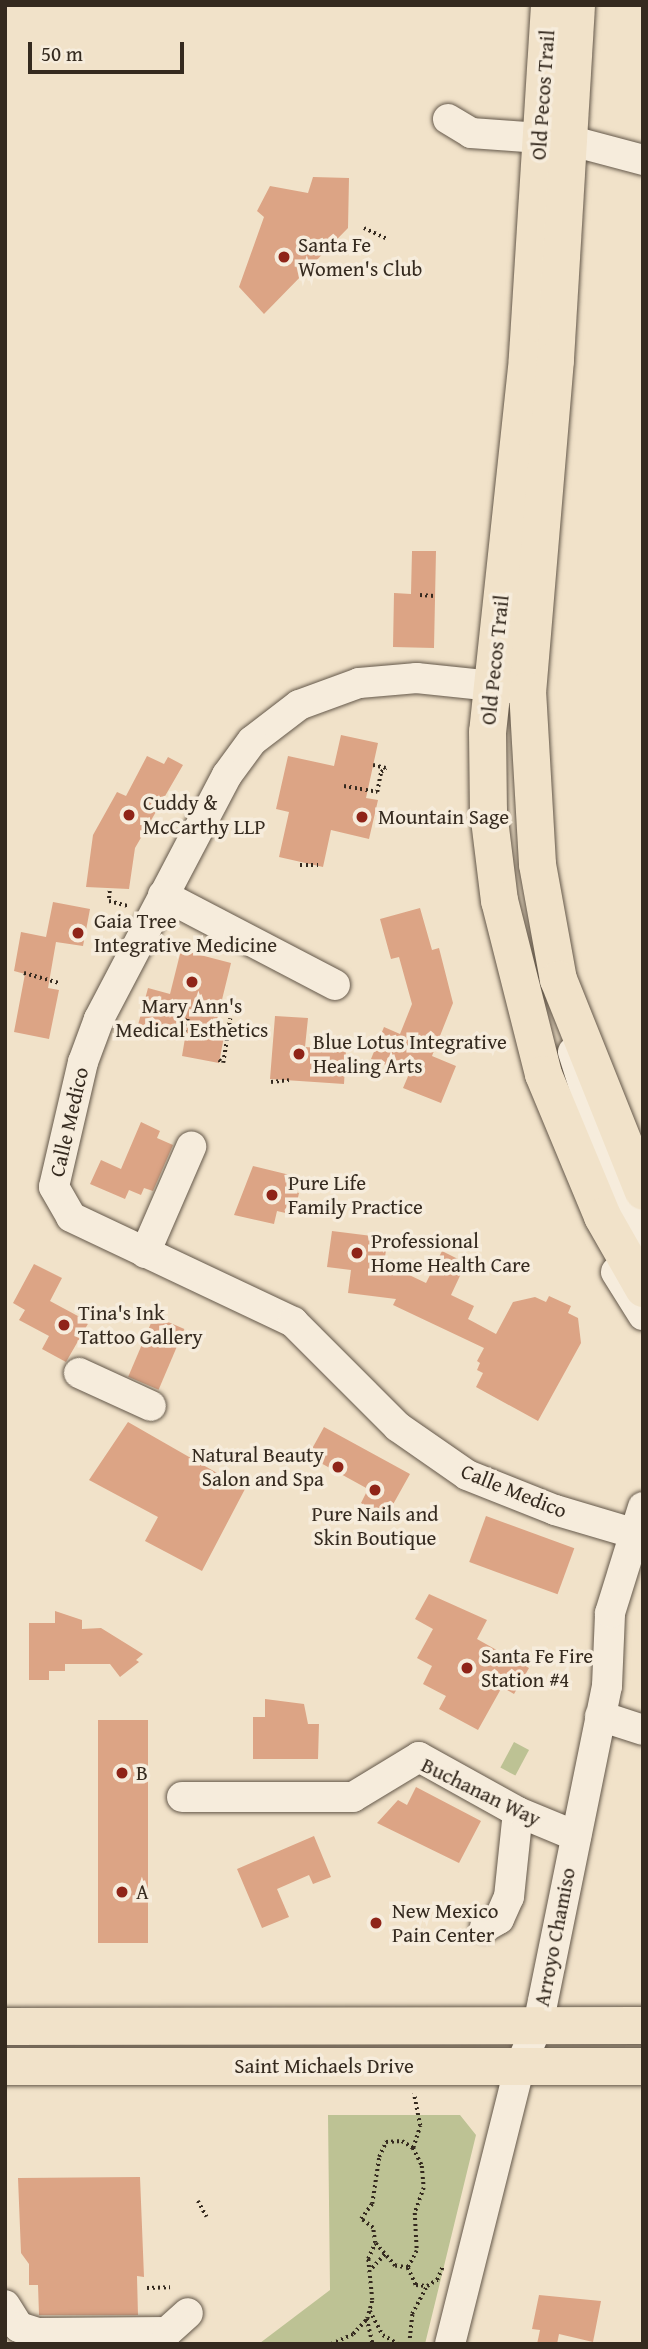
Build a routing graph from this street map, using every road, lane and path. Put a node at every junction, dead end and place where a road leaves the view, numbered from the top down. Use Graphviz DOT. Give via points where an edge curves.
graph roads {
  1 [pos="549,5"];
  2 [pos="576,5"];
  3 [pos="448,119"];
  4 [pos="554,139"];
  5 [pos="643,160"];
  6 [pos="364,228"];
  7 [pos="388,239"];
  8 [pos="420,595"];
  9 [pos="435,596"];
  10 [pos="510,687"];
  11 [pos="373,765"];
  12 [pos="344,786"];
  13 [pos="300,865"];
  14 [pos="317,865"];
  15 [pos="110,891"];
  16 [pos="163,895"];
  17 [pos="128,906"];
  18 [pos="24,974"];
  19 [pos="558,979"];
  20 [pos="60,983"];
  21 [pos="335,985"];
  22 [pos="183,1018"];
  23 [pos="230,1019"];
  24 [pos="184,1037"];
  25 [pos="219,1060"];
  26 [pos="289,1080"];
  27 [pos="271,1082"];
  28 [pos="555,1108"];
  29 [pos="191,1147"];
  30 [pos="643,1191"];
  31 [pos="643,1238"];
  32 [pos="145,1253"];
  33 [pos="643,1288"];
  34 [pos="643,1315"];
  35 [pos="79,1373"];
  36 [pos="151,1406"];
  37 [pos="641,1524"];
  38 [pos="600,1716"];
  39 [pos="643,1730"];
  40 [pos="182,1797"];
  41 [pos="518,1812"];
  42 [pos="576,1836"];
  43 [pos="485,1927"];
  44 [pos="538,2025"];
  45 [pos="643,2025"];
  46 [pos="5,2026"];
  47 [pos="5,2066"];
  48 [pos="520,2066"];
  49 [pos="643,2066"];
  50 [pos="413,2092"];
  51 [pos="413,2148"];
  52 [pos="198,2201"];
  53 [pos="207,2217"];
  54 [pos="376,2243"];
  55 [pos="385,2254"];
  56 [pos="448,2262"];
  57 [pos="408,2268"];
  58 [pos="372,2269"];
  59 [pos="427,2286"];
  60 [pos="170,2287"];
  61 [pos="147,2288"];
  62 [pos="5,2305"];
  63 [pos="370,2309"];
  64 [pos="188,2313"];
  65 [pos="367,2319"];
  66 [pos="331,2344"];
  67 [pos="373,2344"];
  68 [pos="398,2344"];
  69 [pos="409,2344"];
  70 [pos="450,2344"];
  1 -- 4 [label="main road, Old Pecos Trail"];
  2 -- 4 [label="main road, Old Pecos Trail"];
  3 -- 4 [label="street" via="471,133"];
  4 -- 5 [label="street"];
  4 -- 10 [label="main road, Old Pecos Trail"];
  6 -- 7 [label="path"];
  8 -- 9 [label="path"];
  10 -- 16 [label="street, Calle Medico" via="418,678 359,683 299,705 269,725 239,756"];
  10 -- 19 [label="main road, Old Pecos Trail"];
  10 -- 28 [label="main road, Old Pecos Trail" via="486,731 488,811 499,900 521,1000"];
  11 -- 12 [label="path" via="386,768 377,792"];
  13 -- 14 [label="path"];
  15 -- 17 [label="path" via="109,901"];
  16 -- 21 [label="street"];
  16 -- 32 [label="street, Calle Medico" via="90,1041 54,1186 71,1217"];
  18 -- 20 [label="path"];
  19 -- 30 [label="main road, Old Pecos Trail"];
  19 -- 31 [label="street" via="576,1070 612,1176"];
  22 -- 24 [label="path" via="188,1019"];
  23 -- 25 [label="path" via="223,1063"];
  26 -- 27 [label="path"];
  28 -- 33 [label="main road, Old Pecos Trail" via="603,1216"];
  28 -- 34 [label="street" via="590,1224"];
  29 -- 32 [label="street"];
  32 -- 37 [label="street, Calle Medico" via="293,1322 398,1427 467,1475 555,1510"];
  35 -- 36 [label="street"];
  37 -- 38 [label="street, Arroyo Chamiso" via="622,1564 610,1613 611,1661"];
  38 -- 39 [label="street"];
  38 -- 42 [label="street, Arroyo Chamiso"];
  40 -- 41 [label="street, Buchanan Way" via="353,1797 419,1756"];
  41 -- 42 [label="street, Buchanan Way"];
  41 -- 43 [label="street" via="509,1897 499,1919"];
  42 -- 44 [label="street, Arroyo Chamiso"];
  44 -- 45 [label="main road, Saint Michaels Drive"];
  44 -- 46 [label="main road, Saint Michaels Drive"];
  44 -- 48 [label="street, Arroyo Chamiso"];
  47 -- 48 [label="main road, Saint Michaels Drive"];
  48 -- 49 [label="main road, Saint Michaels Drive"];
  48 -- 70 [label="street, Arroyo Chamiso"];
  50 -- 51 [label="path" via="420,2126"];
  51 -- 54 [label="path" via="402,2141 386,2142 379,2157 372,2204 361,2219 373,2228"];
  51 -- 57 [label="path" via="422,2166 424,2188 415,2213 417,2251"];
  52 -- 53 [label="path"];
  54 -- 55 [label="path"];
  54 -- 58 [label="path" via="368,2259"];
  55 -- 57 [label="path" via="396,2266"];
  55 -- 58 [label="path"];
  56 -- 59 [label="path" via="437,2280"];
  57 -- 59 [label="path" via="416,2285"];
  58 -- 63 [label="path"];
  59 -- 69 [label="path" via="412,2314"];
  60 -- 61 [label="path"];
  62 -- 64 [label="street" via="19,2328 37,2333 167,2332"];
  63 -- 65 [label="path"];
  63 -- 68 [label="path" via="383,2335"];
  65 -- 66 [label="path" via="353,2334"];
  65 -- 67 [label="path"];
}
